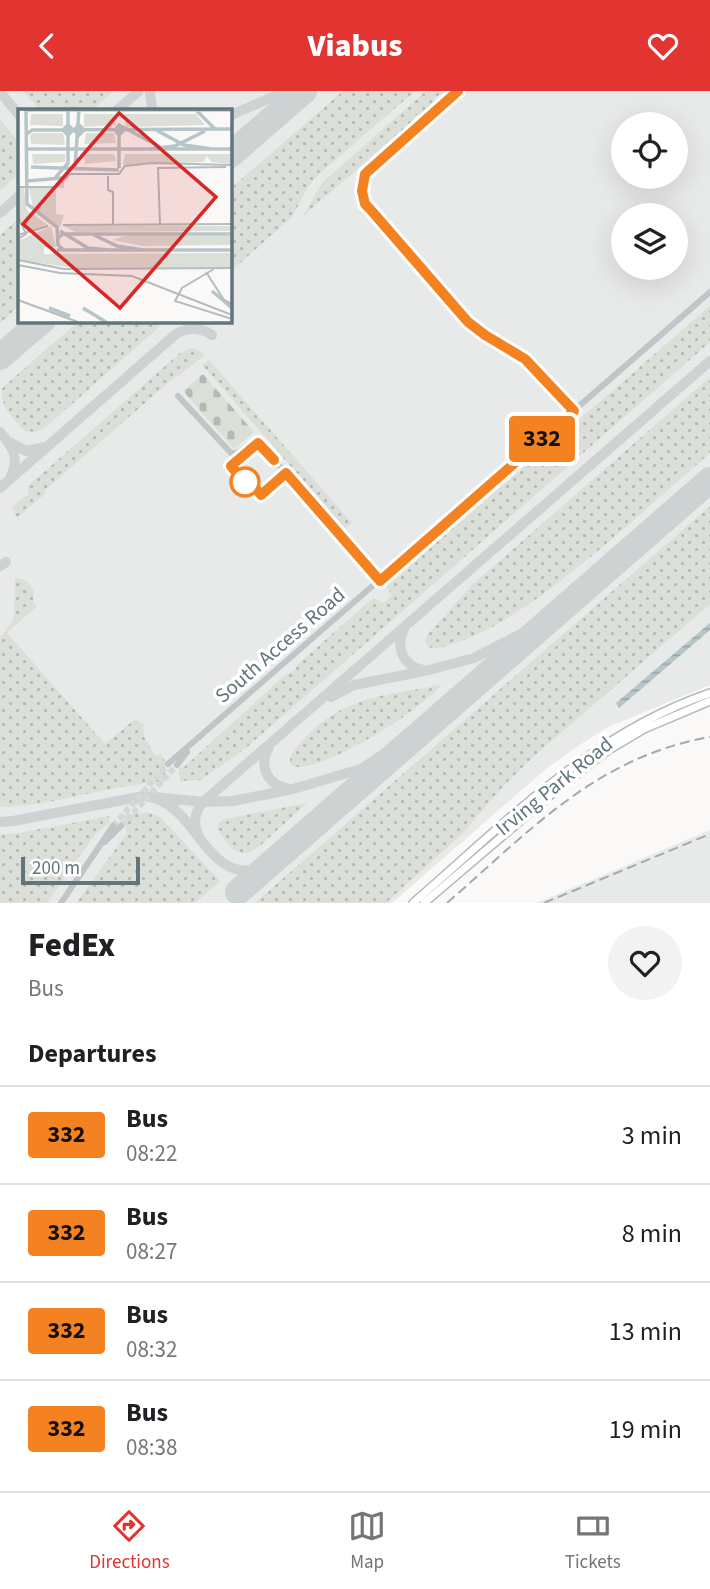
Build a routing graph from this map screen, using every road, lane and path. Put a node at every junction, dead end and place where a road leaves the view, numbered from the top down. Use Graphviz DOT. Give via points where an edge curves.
graph roads {
  1 [pos="458,91"];
  2 [pos="710,292"];
  3 [pos="178,396"];
  4 [pos="574,411"];
  5 [pos="380,581"];
  6 [pos="710,693"];
  7 [pos="710,701"];
  8 [pos="190,748"];
  9 [pos="168,764"];
  10 [pos="177,765"];
  11 [pos="113,825"];
  12 [pos="121,826"];
  13 [pos="101,846"];
  14 [pos="61,903"];
  15 [pos="414,903"];
  16 [pos="425,903"];
  1 -- 4 [label="street" via="365,174 365,204 468,322 525,359"];
  2 -- 4 [label="street, South Access Road"];
  3 -- 5 [label="street" via="231,453 253,442 262,446"];
  4 -- 5 [label="street, South Access Road"];
  5 -- 8 [label="street, South Access Road"];
  6 -- 15 [label="main road, Irving Park Road" via="640,722 591,753"];
  7 -- 16 [label="main road, Irving Park Road" via="644,729 607,751"];
  8 -- 9 [label="street, South Access Road"];
  8 -- 10 [label="street, South Access Road"];
  11 -- 13 [label="street"];
  12 -- 13 [label="street"];
  13 -- 14 [label="street"];
}
